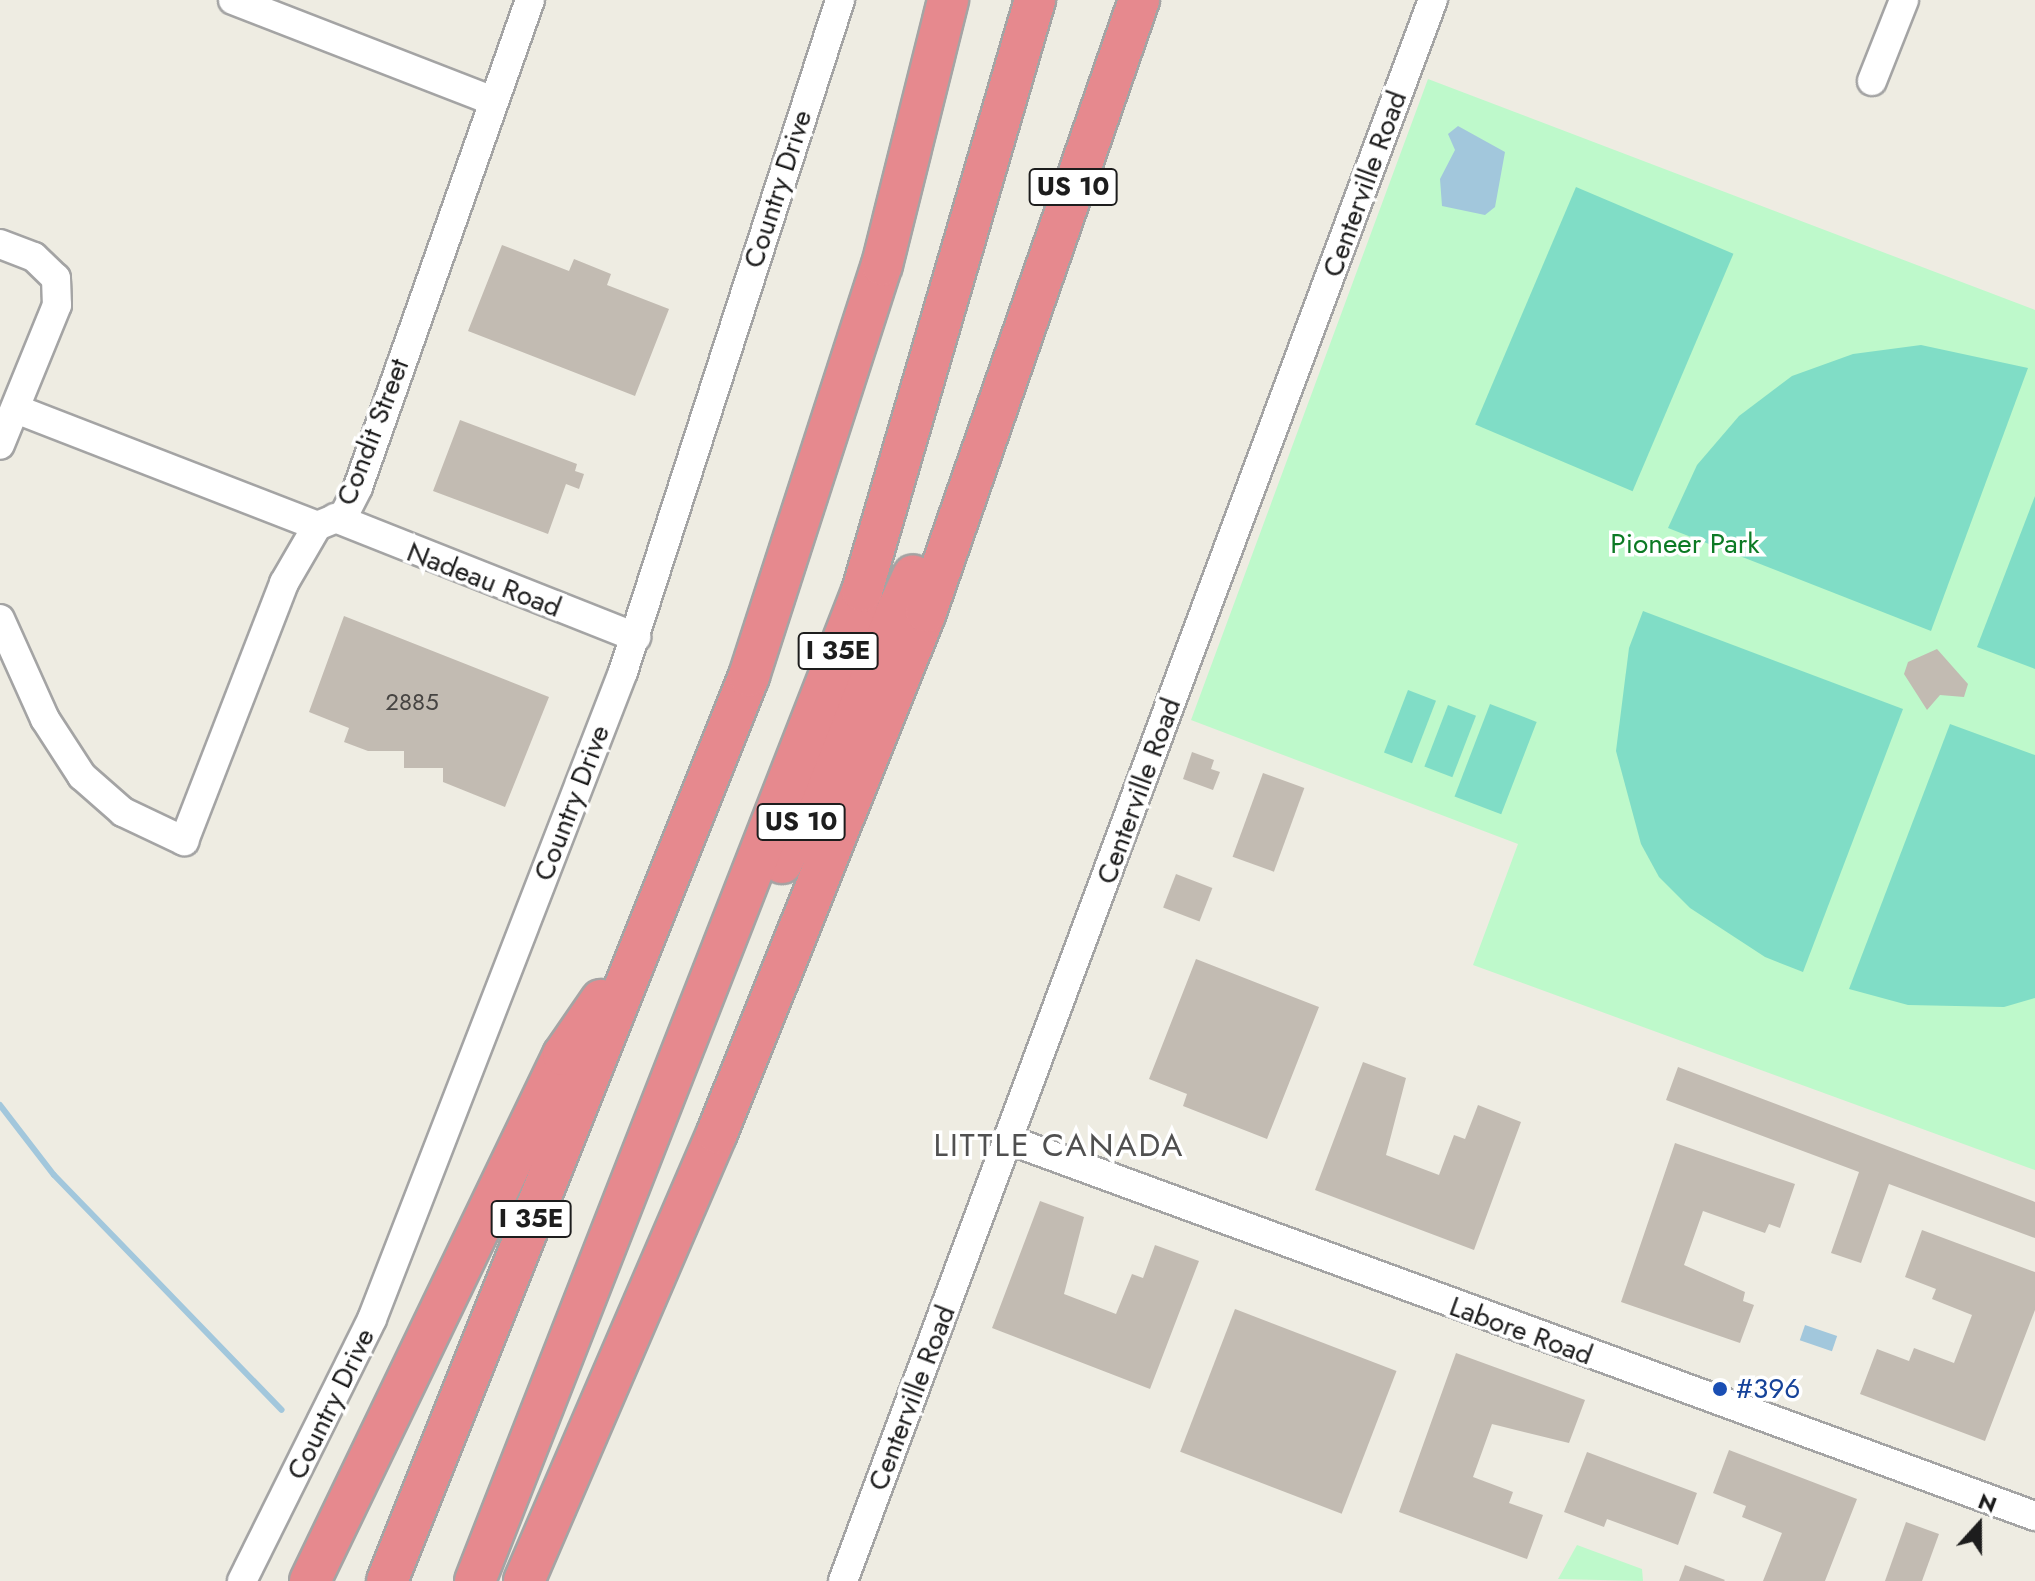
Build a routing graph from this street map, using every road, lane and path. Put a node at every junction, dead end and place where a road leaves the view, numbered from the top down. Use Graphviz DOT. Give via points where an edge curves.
graph roads {
  1 [pos="233,0"];
  2 [pos="530,0"];
  3 [pos="840,0"];
  4 [pos="948,0"];
  5 [pos="957,0"];
  6 [pos="1035,0"];
  7 [pos="1433,0"];
  8 [pos="1904,0"];
  9 [pos="1139,5"];
  10 [pos="934,68"];
  11 [pos="1872,81"];
  12 [pos="493,101"];
  13 [pos="0,244"];
  14 [pos="1012,359"];
  15 [pos="16,409"];
  16 [pos="0,445"];
  17 [pos="326,522"];
  18 [pos="0,619"];
  19 [pos="636,637"];
  20 [pos="642,941"];
  21 [pos="1009,1140"];
  22 [pos="590,1285"];
  23 [pos="2035,1516"];
  24 [pos="242,1581"];
  25 [pos="310,1581"];
  26 [pos="387,1581"];
  27 [pos="475,1581"];
  28 [pos="524,1581"];
  29 [pos="843,1581"];
  1 -- 12 [label="street"];
  2 -- 12 [label="street, Condit Street"];
  3 -- 19 [label="street, Country Drive"];
  4 -- 10 [label="highway"];
  5 -- 10 [label="highway, I 35E"];
  6 -- 22 [label="highway, I 35E" via="862,591"];
  7 -- 21 [label="street, Centerville Road"];
  8 -- 11 [label="street"];
  9 -- 14 [label="highway, US 10"];
  10 -- 20 [label="highway, I 35E" via="882,265 749,676"];
  12 -- 17 [label="street, Condit Street" via="358,487"];
  13 -- 15 [label="street" via="34,257 56,278 57,305"];
  14 -- 22 [label="highway, US 10"];
  14 -- 28 [label="highway" via="872,747"];
  15 -- 16 [label="street"];
  15 -- 17 [label="street, Nadeau Road"];
  17 -- 18 [label="street, Condit Street" via="284,583 184,841 123,812 82,776 45,719"];
  17 -- 19 [label="street, Nadeau Road"];
  19 -- 24 [label="street, Country Drive" via="372,1319"];
  20 -- 25 [label="highway" via="563,1055"];
  20 -- 26 [label="highway, I 35E"];
  21 -- 23 [label="street, Labore Road"];
  21 -- 29 [label="street, Centerville Road"];
  22 -- 27 [label="highway, I 35E"];
}
